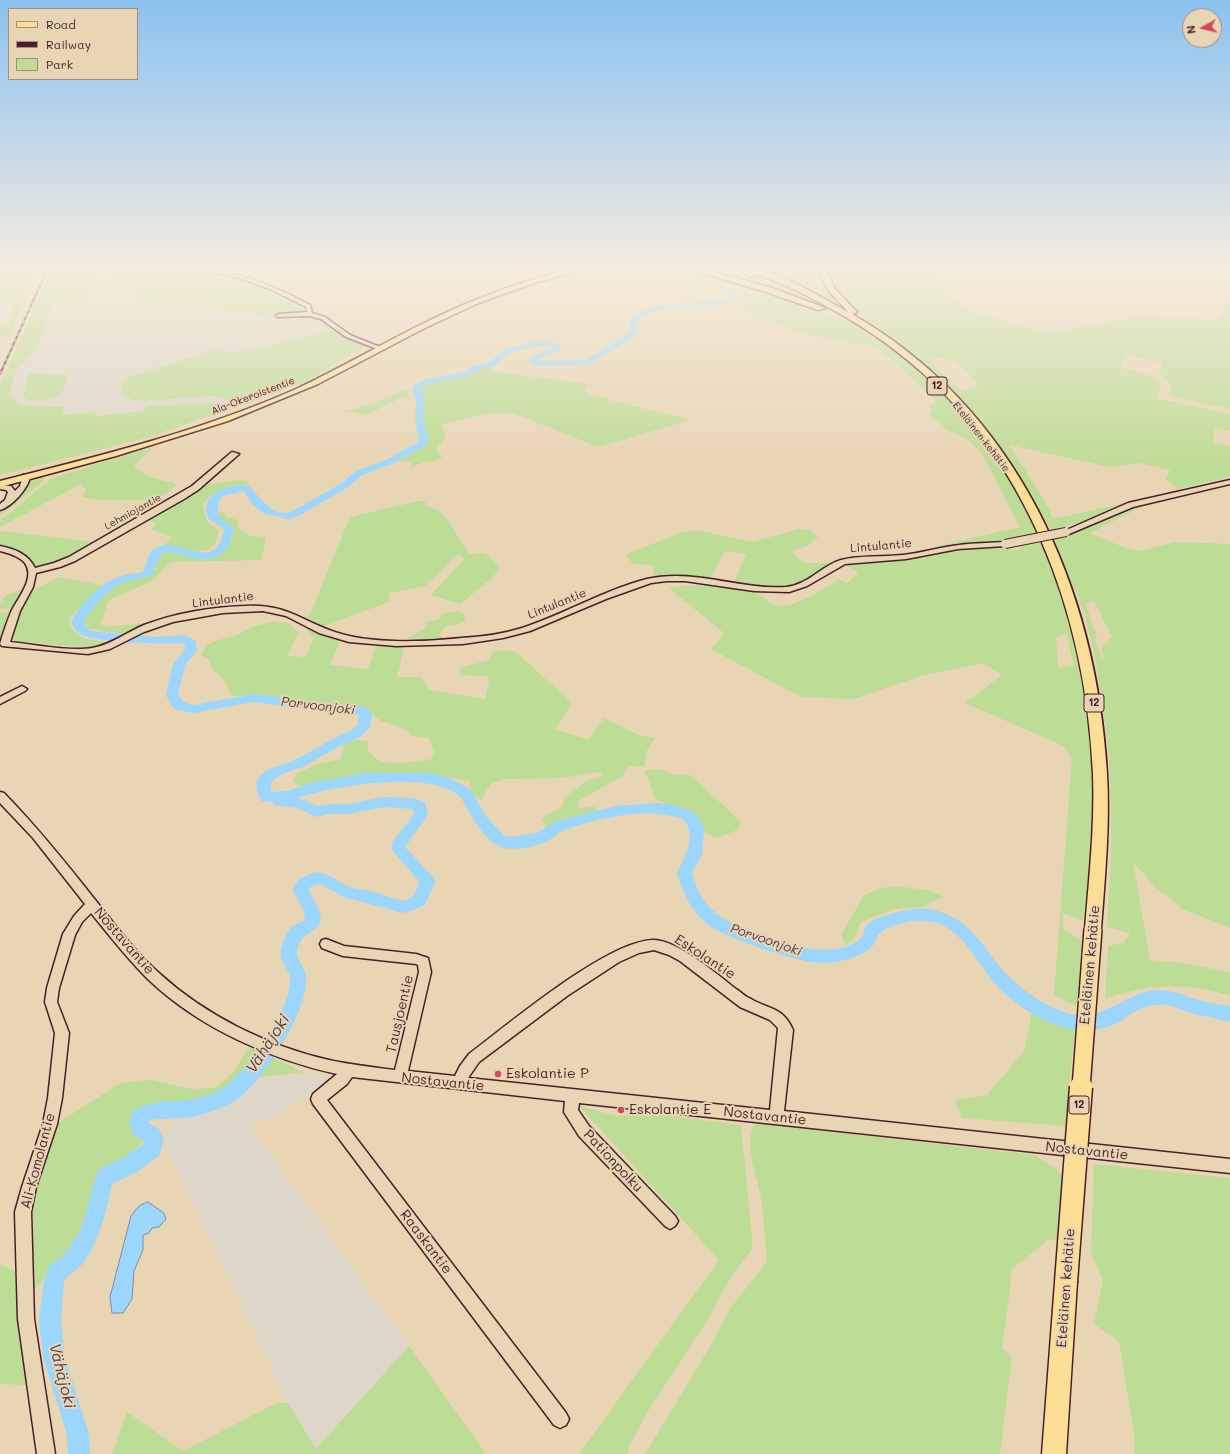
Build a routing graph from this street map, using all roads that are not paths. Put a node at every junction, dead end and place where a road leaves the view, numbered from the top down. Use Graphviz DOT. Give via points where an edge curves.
graph roads {
  1 [pos="346,334"];
  2 [pos="410,334"];
  3 [pos="869,334"];
  4 [pos="874,334"];
  5 [pos="877,334"];
  6 [pos="880,334"];
  7 [pos="382,348"];
  8 [pos="915,364"];
  9 [pos="235,454"];
  10 [pos="26,477"];
  11 [pos="16,480"];
  12 [pos="1230,482"];
  13 [pos="0,484"];
  14 [pos="0,488"];
  15 [pos="12,492"];
  16 [pos="7,501"];
  17 [pos="0,508"];
  18 [pos="0,548"];
  19 [pos="32,571"];
  20 [pos="2,646"];
  21 [pos="22,689"];
  22 [pos="0,701"];
  23 [pos="0,796"];
  24 [pos="92,904"];
  25 [pos="326,944"];
  26 [pos="349,1070"];
  27 [pos="400,1077"];
  28 [pos="459,1083"];
  29 [pos="573,1095"];
  30 [pos="776,1117"];
  31 [pos="1230,1166"];
  32 [pos="670,1221"];
  33 [pos="560,1419"];
  34 [pos="46,1454"];
  35 [pos="1054,1454"];
  1 -- 7 [label="street" via="355,340"];
  2 -- 7 [label="main road, Ala-Okeroistentie"];
  3 -- 8 [label="highway"];
  4 -- 8 [label="highway, Eteläinen kehätie / 12"];
  5 -- 8 [label="highway, Eteläinen kehätie / 12"];
  6 -- 8 [label="highway"];
  7 -- 10 [label="main road, Ala-Okeroistentie" via="312,384 236,415 138,448"];
  8 -- 35 [label="highway, Eteläinen kehätie / 12, bridge" via="959,409 1021,489 1042,529 1063,577 1082,640 1096,723 1100,773 1100,833"];
  9 -- 19 [label="street, Lehmiojantie" via="181,497 72,559 57,566"];
  10 -- 11 [label="main road, Ala-Okeroistentie"];
  10 -- 16 [label="street" via="26,482"];
  11 -- 13 [label="main road, Ala-Okeroistentie"];
  11 -- 15 [label="street"];
  12 -- 20 [label="street, Lintulantie, bridge" via="1131,505 1066,532 1044,538 958,547 906,557 843,562 834,565 810,583 790,589 763,590 703,580 651,581 527,629 504,635 419,643 349,639 321,631 296,616 275,608 247,607 166,621 96,651"];
  14 -- 15 [label="street" via="8,488"];
  15 -- 16 [label="street"];
  16 -- 17 [label="street"];
  18 -- 19 [label="street" via="20,556"];
  19 -- 20 [label="street, Lintulantie" via="29,589"];
  21 -- 22 [label="street"];
  23 -- 24 [label="street, Nostavantie" via="25,820"];
  24 -- 26 [label="street, Nostavantie" via="139,961 177,996 204,1015 234,1032 306,1060"];
  24 -- 34 [label="street, Ali-Komolantie" via="68,934 52,988 51,1002 62,1033 55,1098 50,1124 23,1212 26,1319"];
  25 -- 27 [label="street, Tausjoentie" via="343,951 424,962 426,972"];
  26 -- 27 [label="street, Nostavantie"];
  26 -- 33 [label="street, Raaskantie" via="318,1099"];
  27 -- 28 [label="street, Nostavantie"];
  28 -- 29 [label="street, Nostavantie"];
  28 -- 30 [label="street, Eskolantie" via="474,1058 576,982 602,965 640,946 654,945 678,955 745,1002 778,1016 784,1023 786,1030"];
  29 -- 30 [label="street, Nostavantie"];
  29 -- 32 [label="street, Pationpolku" via="571,1112 584,1130"];
  30 -- 31 [label="street, Nostavantie"];
}
